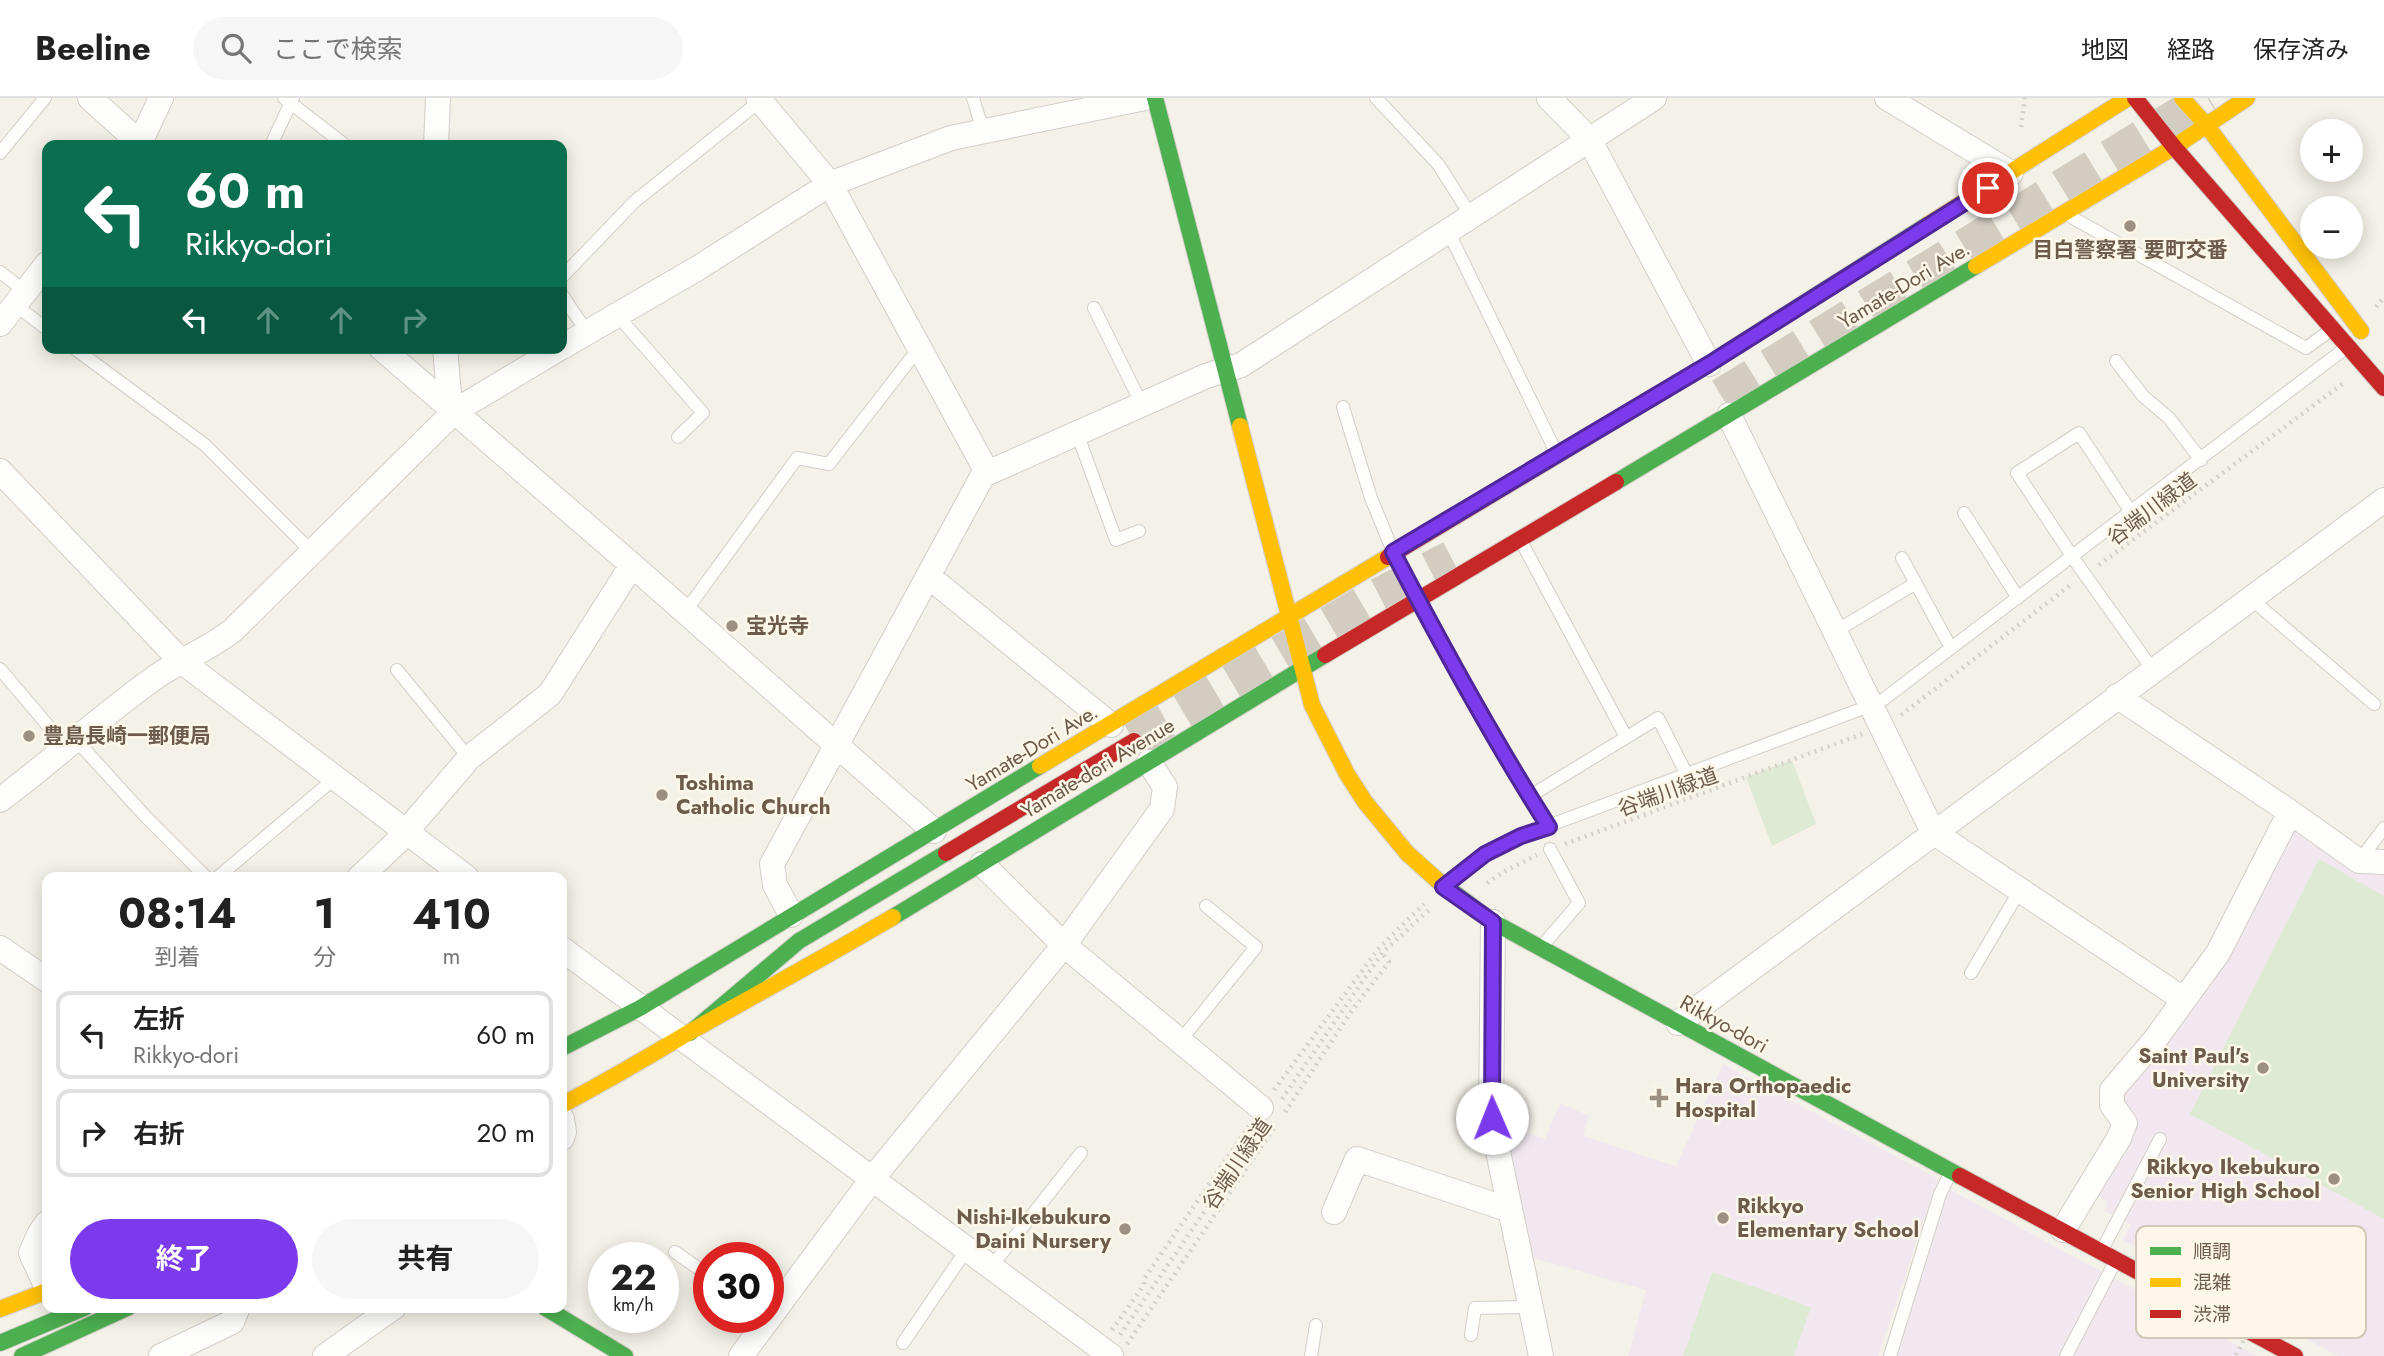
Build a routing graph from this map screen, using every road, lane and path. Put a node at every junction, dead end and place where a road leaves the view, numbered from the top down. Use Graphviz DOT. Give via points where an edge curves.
graph roads {
  1 [pos="45,98"];
  2 [pos="90,98"];
  3 [pos="161,98"];
  4 [pos="438,98"];
  5 [pos="972,98"];
  6 [pos="1144,98"];
  7 [pos="1376,98"];
  8 [pos="1549,98"];
  9 [pos="1654,98"];
  10 [pos="1887,98"];
  11 [pos="2025,98"];
  12 [pos="2127,98"];
  13 [pos="2135,98"];
  14 [pos="2182,98"];
  15 [pos="2247,98"];
  16 [pos="759,99"];
  17 [pos="289,100"];
  18 [pos="2207,126"];
  19 [pos="2021,127"];
  20 [pos="984,131"];
  21 [pos="1589,139"];
  22 [pos="135,140"];
  23 [pos="142,140"];
  24 [pos="273,140"];
  25 [pos="339,140"];
  26 [pos="436,140"];
  27 [pos="2174,147"];
  28 [pos="0,153"];
  29 [pos="2011,173"];
  30 [pos="830,184"];
  31 [pos="2064,214"];
  32 [pos="1471,216"];
  33 [pos="1448,231"];
  34 [pos="42,270"];
  35 [pos="0,272"];
  36 [pos="567,272"];
  37 [pos="567,302"];
  38 [pos="13,307"];
  39 [pos="1094,308"];
  40 [pos="617,314"];
  41 [pos="42,326"];
  42 [pos="2331,329"];
  43 [pos="587,332"];
  44 [pos="2370,341"];
  45 [pos="567,344"];
  46 [pos="2347,347"];
  47 [pos="919,348"];
  48 [pos="82,354"];
  49 [pos="388,354"];
  50 [pos="446,354"];
  51 [pos="551,354"];
  52 [pos="2116,361"];
  53 [pos="1709,364"];
  54 [pos="2365,367"];
  55 [pos="1225,371"];
  56 [pos="2384,388"];
  57 [pos="1142,405"];
  58 [pos="1343,407"];
  59 [pos="455,411"];
  60 [pos="1729,415"];
  61 [pos="1077,433"];
  62 [pos="678,437"];
  63 [pos="1558,455"];
  64 [pos="2201,460"];
  65 [pos="0,471"];
  66 [pos="986,472"];
  67 [pos="2384,500"];
  68 [pos="2131,512"];
  69 [pos="1964,513"];
  70 [pos="1139,531"];
  71 [pos="1519,538"];
  72 [pos="312,552"];
  73 [pos="2072,556"];
  74 [pos="1396,558"];
  75 [pos="1902,558"];
  76 [pos="632,565"];
  77 [pos="2085,575"];
  78 [pos="928,576"];
  79 [pos="1916,583"];
  80 [pos="1414,593"];
  81 [pos="2018,598"];
  82 [pos="2250,598"];
  83 [pos="685,612"];
  84 [pos="1290,615"];
  85 [pos="1836,631"];
  86 [pos="1951,648"];
  87 [pos="181,661"];
  88 [pos="1303,668"];
  89 [pos="0,669"];
  90 [pos="397,670"];
  91 [pos="2153,670"];
  92 [pos="2117,696"];
  93 [pos="2374,704"];
  94 [pos="1877,716"];
  95 [pos="1111,725"];
  96 [pos="1626,737"];
  97 [pos="1134,741"];
  98 [pos="71,743"];
  99 [pos="836,745"];
  100 [pos="469,758"];
  101 [pos="1149,762"];
  102 [pos="1687,775"];
  103 [pos="335,778"];
  104 [pos="1530,796"];
  105 [pos="1,799"];
  106 [pos="2290,812"];
  107 [pos="1549,827"];
  108 [pos="2384,828"];
  109 [pos="406,831"];
  110 [pos="934,831"];
  111 [pos="1933,832"];
  112 [pos="1550,849"];
  113 [pos="2359,861"];
  114 [pos="2384,862"];
  115 [pos="982,864"];
  116 [pos="201,872"];
  117 [pos="224,872"];
  118 [pos="365,872"];
  119 [pos="459,872"];
  120 [pos="1447,890"];
  121 [pos="2020,890"];
  122 [pos="1466,903"];
  123 [pos="1206,906"];
  124 [pos="791,915"];
  125 [pos="1493,922"];
  126 [pos="1064,945"];
  127 [pos="1540,947"];
  128 [pos="0,948"];
  129 [pos="567,953"];
  130 [pos="1382,953"];
  131 [pos="1971,973"];
  132 [pos="42,977"];
  133 [pos="2183,999"];
  134 [pos="640,1008"];
  135 [pos="1678,1023"];
  136 [pos="686,1035"];
  137 [pos="1180,1041"];
  138 [pos="567,1045"];
  139 [pos="567,1102"];
  140 [pos="1268,1111"];
  141 [pos="2160,1139"];
  142 [pos="1081,1153"];
  143 [pos="1951,1172"];
  144 [pos="872,1179"];
  145 [pos="1510,1210"];
  146 [pos="1334,1213"];
  147 [pos="42,1230"];
  148 [pos="2063,1230"];
  149 [pos="967,1249"];
  150 [pos="2102,1250"];
  151 [pos="2117,1259"];
  152 [pos="991,1267"];
  153 [pos="2136,1269"];
  154 [pos="42,1278"];
  155 [pos="42,1291"];
  156 [pos="784,1295"];
  157 [pos="1531,1307"];
  158 [pos="0,1309"];
  159 [pos="72,1313"];
  160 [pos="115,1313"];
  161 [pos="236,1313"];
  162 [pos="386,1313"];
  163 [pos="554,1313"];
  164 [pos="1316,1325"];
  165 [pos="757,1333"];
  166 [pos="1471,1335"];
  167 [pos="2245,1338"];
  168 [pos="2262,1338"];
  169 [pos="0,1343"];
  170 [pos="903,1343"];
  171 [pos="1111,1351"];
  172 [pos="2236,1355"];
  173 [pos="22,1356"];
  174 [pos="161,1356"];
  175 [pos="325,1356"];
  176 [pos="625,1356"];
  177 [pos="741,1356"];
  178 [pos="1311,1356"];
  179 [pos="1541,1356"];
  180 [pos="1890,1356"];
  181 [pos="2066,1356"];
  182 [pos="2295,1356"];
  1 -- 28 [label="lane"];
  2 -- 22 [label="street"];
  3 -- 23 [label="street"];
  4 -- 26 [label="street"];
  5 -- 20 [label="lane"];
  6 -- 20 [label="street"];
  6 -- 55 [label="main road, Rikkyo-dori"];
  7 -- 32 [label="lane" via="1438,164"];
  8 -- 21 [label="street"];
  9 -- 21 [label="street"];
  10 -- 29 [label="street"];
  11 -- 19 [label="path"];
  12 -- 29 [label="main road"];
  13 -- 27 [label="main road"];
  14 -- 18 [label="main road"];
  15 -- 18 [label="main road, Yamate-Dori Ave."];
  16 -- 30 [label="street"];
  16 -- 36 [label="lane" via="634,202"];
  17 -- 24 [label="lane"];
  17 -- 25 [label="lane"];
  18 -- 27 [label="main road, Yamate-Dori Ave."];
  18 -- 44 [label="main road"];
  20 -- 30 [label="street" via="951,138"];
  21 -- 32 [label="street"];
  21 -- 53 [label="street"];
  27 -- 31 [label="main road, Yamate-Dori Ave."];
  27 -- 42 [label="main road"];
  29 -- 53 [label="main road"];
  30 -- 40 [label="street"];
  30 -- 47 [label="street"];
  31 -- 42 [label="lane" via="2306,348"];
  31 -- 60 [label="main road, Yamate-Dori Ave."];
  32 -- 33 [label="street"];
  33 -- 55 [label="street"];
  33 -- 63 [label="lane"];
  34 -- 38 [label="street"];
  35 -- 38 [label="lane"];
  37 -- 43 [label="lane"];
  38 -- 41 [label="lane"];
  39 -- 57 [label="lane"];
  40 -- 43 [label="street"];
  40 -- 62 [label="lane" via="703,413"];
  42 -- 46 [label="main road"];
  43 -- 45 [label="street"];
  46 -- 54 [label="main road"];
  46 -- 64 [label="lane"];
  47 -- 66 [label="street"];
  47 -- 83 [label="lane" via="829,464 797,458"];
  48 -- 72 [label="lane" via="205,445"];
  49 -- 59 [label="street"];
  50 -- 59 [label="street"];
  51 -- 59 [label="street"];
  52 -- 64 [label="lane"];
  53 -- 63 [label="main road"];
  54 -- 56 [label="main road"];
  54 -- 77 [label="path"];
  55 -- 57 [label="street"];
  55 -- 84 [label="main road, Rikkyo-dori"];
  57 -- 61 [label="street"];
  58 -- 74 [label="lane" via="1371,498"];
  59 -- 72 [label="street"];
  59 -- 76 [label="street"];
  60 -- 71 [label="main road, Yamate-dori Avenue"];
  60 -- 85 [label="street"];
  61 -- 66 [label="street"];
  61 -- 70 [label="lane" via="1116,540"];
  63 -- 74 [label="main road, Yamate-Dori Ave."];
  64 -- 68 [label="lane"];
  65 -- 87 [label="street"];
  66 -- 78 [label="street"];
  67 -- 82 [label="street"];
  68 -- 73 [label="lane"];
  68 -- 73 [label="lane" via="2079,433 2017,473"];
  69 -- 81 [label="lane"];
  71 -- 80 [label="main road, Yamate-dori Avenue"];
  71 -- 96 [label="lane"];
  72 -- 87 [label="street" via="232,631"];
  73 -- 77 [label="lane"];
  73 -- 81 [label="lane"];
  74 -- 84 [label="main road, Yamate-Dori Ave."];
  75 -- 79 [label="lane"];
  76 -- 83 [label="street"];
  76 -- 100 [label="street" via="550,694"];
  77 -- 91 [label="lane"];
  77 -- 94 [label="path"];
  78 -- 95 [label="street"];
  78 -- 99 [label="street"];
  79 -- 85 [label="lane"];
  79 -- 86 [label="lane"];
  80 -- 88 [label="main road, Yamate-dori Avenue"];
  80 -- 104 [label="lane"];
  81 -- 86 [label="lane"];
  82 -- 91 [label="street"];
  82 -- 93 [label="lane"];
  83 -- 99 [label="street"];
  84 -- 88 [label="main road, Rikkyo-dori"];
  84 -- 95 [label="main road, Yamate-Dori Ave."];
  85 -- 94 [label="street"];
  86 -- 94 [label="lane"];
  87 -- 98 [label="street"];
  87 -- 103 [label="street"];
  88 -- 101 [label="main road, Yamate-dori Avenue"];
  88 -- 120 [label="main road, Rikkyo-dori" via="1312,705 1361,799 1405,852"];
  89 -- 98 [label="lane"];
  90 -- 100 [label="lane"];
  91 -- 92 [label="street"];
  92 -- 106 [label="street"];
  92 -- 111 [label="street"];
  94 -- 102 [label="lane"];
  94 -- 111 [label="street"];
  94 -- 112 [label="path"];
  95 -- 110 [label="main road, Yamate-Dori Ave."];
  96 -- 102 [label="lane" via="1658,718"];
  96 -- 104 [label="lane"];
  97 -- 136 [label="main road" via="799,941"];
  98 -- 105 [label="street"];
  98 -- 116 [label="lane"];
  99 -- 110 [label="street"];
  99 -- 124 [label="street" via="772,864 775,885"];
  100 -- 109 [label="street"];
  101 -- 115 [label="main road, Yamate-dori Avenue"];
  101 -- 126 [label="street" via="1165,787 1162,809"];
  102 -- 107 [label="lane"];
  103 -- 109 [label="street"];
  103 -- 117 [label="lane"];
  104 -- 107 [label="lane"];
  106 -- 113 [label="street"];
  106 -- 133 [label="street" via="2218,953"];
  107 -- 120 [label="lane" via="1485,854"];
  108 -- 113 [label="lane"];
  109 -- 118 [label="street"];
  109 -- 119 [label="street"];
  110 -- 124 [label="main road, Yamate-Dori Ave."];
  111 -- 121 [label="street"];
  111 -- 135 [label="street"];
  112 -- 122 [label="path" via="1504,871"];
  112 -- 127 [label="lane" via="1579,903"];
  113 -- 114 [label="street"];
  115 -- 126 [label="street"];
  115 -- 136 [label="main road, Yamate-dori Avenue"];
  120 -- 122 [label="main road, Rikkyo-dori"];
  120 -- 130 [label="path, 谷端川緑道"];
  120 -- 140 [label="path" via="1432,895 1379,948"];
  121 -- 131 [label="lane"];
  121 -- 133 [label="street"];
  122 -- 125 [label="main road, Rikkyo-dori"];
  123 -- 137 [label="lane" via="1256,947"];
  124 -- 134 [label="main road, Yamate-Dori Ave."];
  125 -- 127 [label="main road, Rikkyo-dori"];
  125 -- 145 [label="street" via="1492,1118"];
  126 -- 137 [label="street"];
  126 -- 144 [label="street"];
  127 -- 135 [label="main road, Rikkyo-dori"];
  128 -- 132 [label="street"];
  129 -- 134 [label="street"];
  130 -- 140 [label="path, 谷端川緑道"];
  130 -- 171 [label="path" via="1390,962"];
  133 -- 148 [label="street" via="2112,1090 2112,1105 2125,1123"];
  134 -- 136 [label="street"];
  134 -- 138 [label="main road, Yamate-Dori Ave."];
  135 -- 143 [label="main road, Rikkyo-dori"];
  136 -- 139 [label="main road, Yamate-dori Avenue"];
  136 -- 144 [label="street"];
  137 -- 140 [label="street"];
  140 -- 171 [label="path, 谷端川緑道"];
  140 -- 171 [label="path" via="1144,1279"];
  141 -- 150 [label="lane"];
  142 -- 152 [label="lane"];
  143 -- 148 [label="main road, Rikkyo-dori"];
  143 -- 180 [label="lane" via="1940,1194"];
  144 -- 149 [label="street"];
  144 -- 156 [label="street"];
  145 -- 146 [label="street" via="1357,1158"];
  145 -- 157 [label="street"];
  147 -- 154 [label="street" via="31,1254"];
  148 -- 150 [label="main road, Rikkyo-dori"];
  149 -- 152 [label="street"];
  149 -- 170 [label="lane"];
  150 -- 151 [label="main road, Rikkyo-dori"];
  151 -- 153 [label="main road, Rikkyo-dori"];
  151 -- 181 [label="lane"];
  152 -- 171 [label="street"];
  155 -- 158 [label="main road"];
  157 -- 166 [label="lane" via="1475,1308"];
  157 -- 179 [label="street"];
  159 -- 169 [label="main road"];
  160 -- 173 [label="main road"];
  161 -- 174 [label="street" via="232,1322"];
  162 -- 175 [label="street"];
  163 -- 176 [label="main road"];
  164 -- 178 [label="lane"];
  165 -- 177 [label="street"];
  167 -- 172 [label="path, bridge"];
  168 -- 182 [label="main road, Rikkyo-dori"];
}
